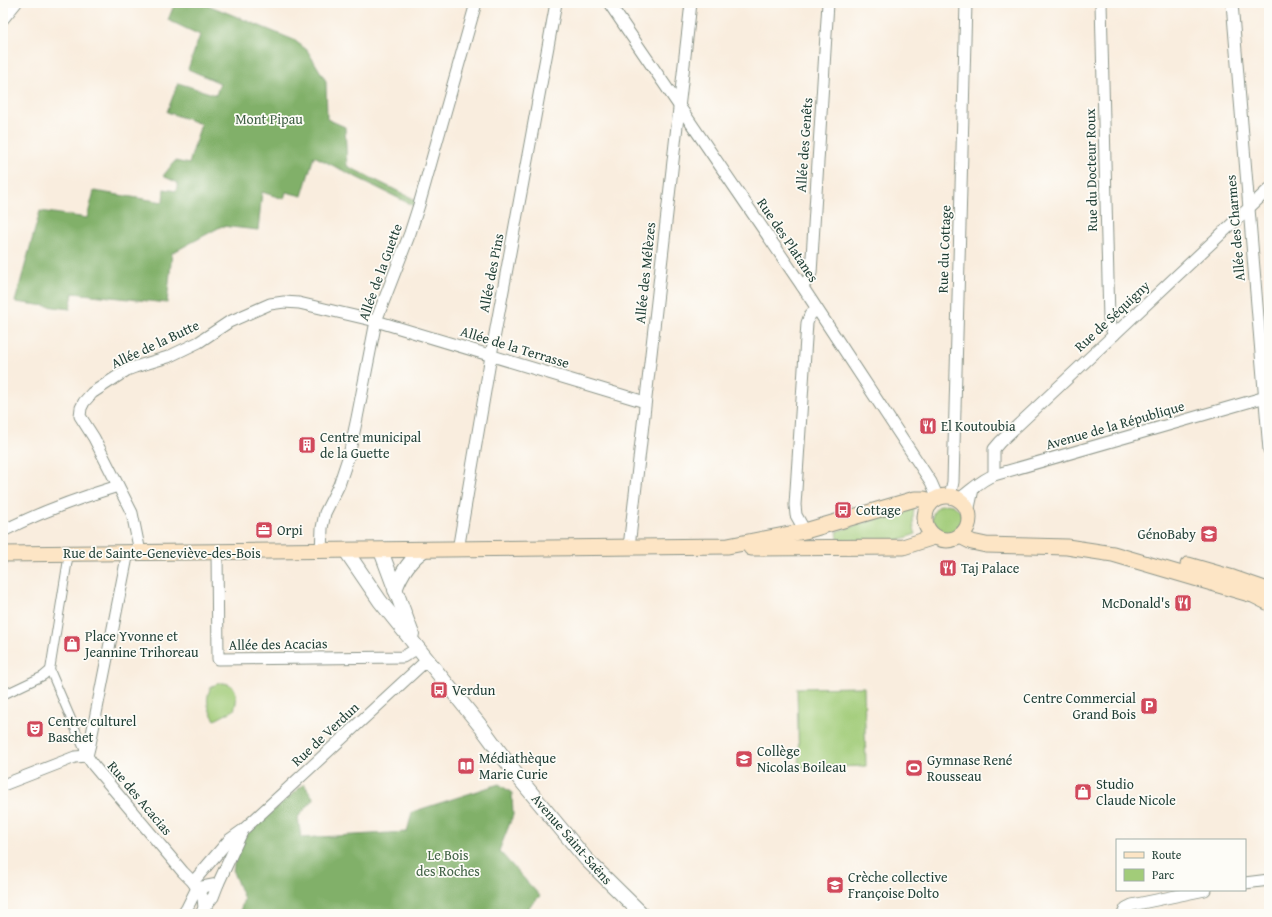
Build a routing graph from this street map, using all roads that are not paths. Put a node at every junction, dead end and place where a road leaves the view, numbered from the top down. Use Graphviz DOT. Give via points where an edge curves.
graph roads {
  1 [pos="16,3"];
  2 [pos="476,3"];
  3 [pos="556,3"];
  4 [pos="609,3"];
  5 [pos="691,3"];
  6 [pos="828,3"];
  7 [pos="966,3"];
  8 [pos="1101,3"];
  9 [pos="1232,3"];
  10 [pos="3,19"];
  11 [pos="679,107"];
  12 [pos="1269,189"];
  13 [pos="1249,208"];
  14 [pos="802,286"];
  15 [pos="816,310"];
  16 [pos="376,321"];
  17 [pos="1114,334"];
  18 [pos="491,355"];
  19 [pos="1267,397"];
  20 [pos="645,402"];
  21 [pos="1269,450"];
  22 [pos="994,474"];
  23 [pos="118,486"];
  24 [pos="973,489"];
  25 [pos="945,498"];
  26 [pos="968,512"];
  27 [pos="3,531"];
  28 [pos="805,531"];
  29 [pos="963,533"];
  30 [pos="934,537"];
  31 [pos="728,546"];
  32 [pos="629,547"];
  33 [pos="424,550"];
  34 [pos="458,550"];
  35 [pos="346,551"];
  36 [pos="381,551"];
  37 [pos="134,552"];
  38 [pos="217,552"];
  39 [pos="321,552"];
  40 [pos="69,553"];
  41 [pos="3,554"];
  42 [pos="395,590"];
  43 [pos="1269,591"];
  44 [pos="1269,603"];
  45 [pos="418,648"];
  46 [pos="427,660"];
  47 [pos="50,670"];
  48 [pos="3,695"];
  49 [pos="87,756"];
  50 [pos="3,785"];
  51 [pos="243,830"];
  52 [pos="1269,880"];
  53 [pos="1246,883"];
  54 [pos="218,884"];
  55 [pos="195,885"];
  56 [pos="1200,891"];
  57 [pos="202,911"];
  58 [pos="183,914"];
  59 [pos="642,914"];
  60 [pos="1123,914"];
  1 -- 10 [label="street"];
  2 -- 16 [label="street, Allée de la Guette" via="418,208"];
  3 -- 18 [label="street, Allée des Pins"];
  4 -- 11 [label="street, Rue des Platanes"];
  5 -- 11 [label="street, Allée des Mélèzes"];
  6 -- 14 [label="street, Allée des Genêts" via="811,273"];
  7 -- 25 [label="street, Rue du Cottage" via="953,482"];
  8 -- 17 [label="street, Rue du Docteur Roux" via="1110,326"];
  9 -- 13 [label="street, Allée des Charmes"];
  11 -- 14 [label="street, Rue des Platanes"];
  11 -- 20 [label="street, Allée des Mélèzes"];
  12 -- 13 [label="street, Rue de Séquigny"];
  13 -- 17 [label="street, Rue de Séquigny"];
  13 -- 19 [label="street, Allée des Charmes"];
  14 -- 15 [label="street, Rue des Platanes"];
  15 -- 25 [label="street, Rue des Platanes" via="931,482"];
  15 -- 28 [label="street" via="810,315 807,323 795,505 796,515"];
  16 -- 18 [label="street, Allée de la Terrasse"];
  16 -- 23 [label="street, Allée de la Butte" via="299,303 270,304 228,322 181,351 121,374 92,393 84,402 80,416"];
  16 -- 39 [label="street, Allée de la Guette" via="348,455 339,485 325,513"];
  17 -- 22 [label="street, Rue de Séquigny" via="994,449"];
  18 -- 20 [label="street, Allée de la Terrasse"];
  18 -- 34 [label="street, Allée des Pins"];
  19 -- 21 [label="street, Allée des Charmes"];
  19 -- 22 [label="street, Avenue de la République"];
  20 -- 32 [label="street, Allée des Mélèzes"];
  22 -- 24 [label="street, Avenue de la République" via="980,481"];
  23 -- 27 [label="street" via="65,503"];
  23 -- 37 [label="street, Allée de la Butte" via="132,513"];
  24 -- 25 [label="street, Avenue de la République"];
  24 -- 26 [label="street"];
  25 -- 26 [label="main road" via="965,505"];
  25 -- 28 [label="main road" via="915,499"];
  25 -- 30 [label="main road" via="928,506 925,513 925,526"];
  26 -- 29 [label="main road" via="969,519"];
  28 -- 31 [label="main road"];
  29 -- 30 [label="main road" via="947,541"];
  29 -- 43 [label="main road" via="994,538 1067,539 1114,545 1233,578"];
  29 -- 44 [label="main road" via="972,542 986,545 1067,547 1113,554 1253,595"];
  30 -- 31 [label="main road" via="903,547 789,549"];
  31 -- 32 [label="main road, Rue de Sainte-Geneviève-des-Bois"];
  32 -- 34 [label="main road, Rue de Sainte-Geneviève-des-Bois"];
  33 -- 34 [label="main road, Rue de Sainte-Geneviève-des-Bois"];
  33 -- 36 [label="main road, Rue de Sainte-Geneviève-des-Bois"];
  33 -- 42 [label="street" via="402,571"];
  35 -- 36 [label="main road, Rue de Sainte-Geneviève-des-Bois"];
  35 -- 39 [label="main road, Rue de Sainte-Geneviève-des-Bois"];
  35 -- 45 [label="street, Avenue Saint-Saëns" via="380,601"];
  36 -- 42 [label="street, Avenue Saint-Saëns"];
  37 -- 38 [label="main road, Rue de Sainte-Geneviève-des-Bois"];
  37 -- 40 [label="main road, Rue de Sainte-Geneviève-des-Bois"];
  37 -- 49 [label="street"];
  38 -- 39 [label="main road, Rue de Sainte-Geneviève-des-Bois"];
  38 -- 45 [label="street, Allée des Acacias" via="218,659 403,657"];
  40 -- 41 [label="main road, Rue de Sainte-Geneviève-des-Bois"];
  40 -- 47 [label="street"];
  42 -- 45 [label="street, Avenue Saint-Saëns"];
  45 -- 46 [label="street, Avenue Saint-Saëns"];
  46 -- 51 [label="street, Rue de Verdun"];
  46 -- 59 [label="street, Avenue Saint-Saëns" via="586,859"];
  47 -- 48 [label="street" via="43,676"];
  47 -- 49 [label="street"];
  49 -- 50 [label="street" via="75,757"];
  49 -- 55 [label="street, Rue des Acacias"];
  51 -- 54 [label="street, Rue de Verdun"];
  51 -- 55 [label="street, Rue de Verdun" via="229,840"];
  52 -- 53 [label="street"];
  54 -- 55 [label="street"];
  54 -- 57 [label="street, Rue de Verdun" via="213,897"];
  55 -- 57 [label="street" via="202,898"];
  55 -- 58 [label="street, Rue de Verdun" via="188,908"];
  56 -- 60 [label="street" via="1132,905 1126,908"];
}
